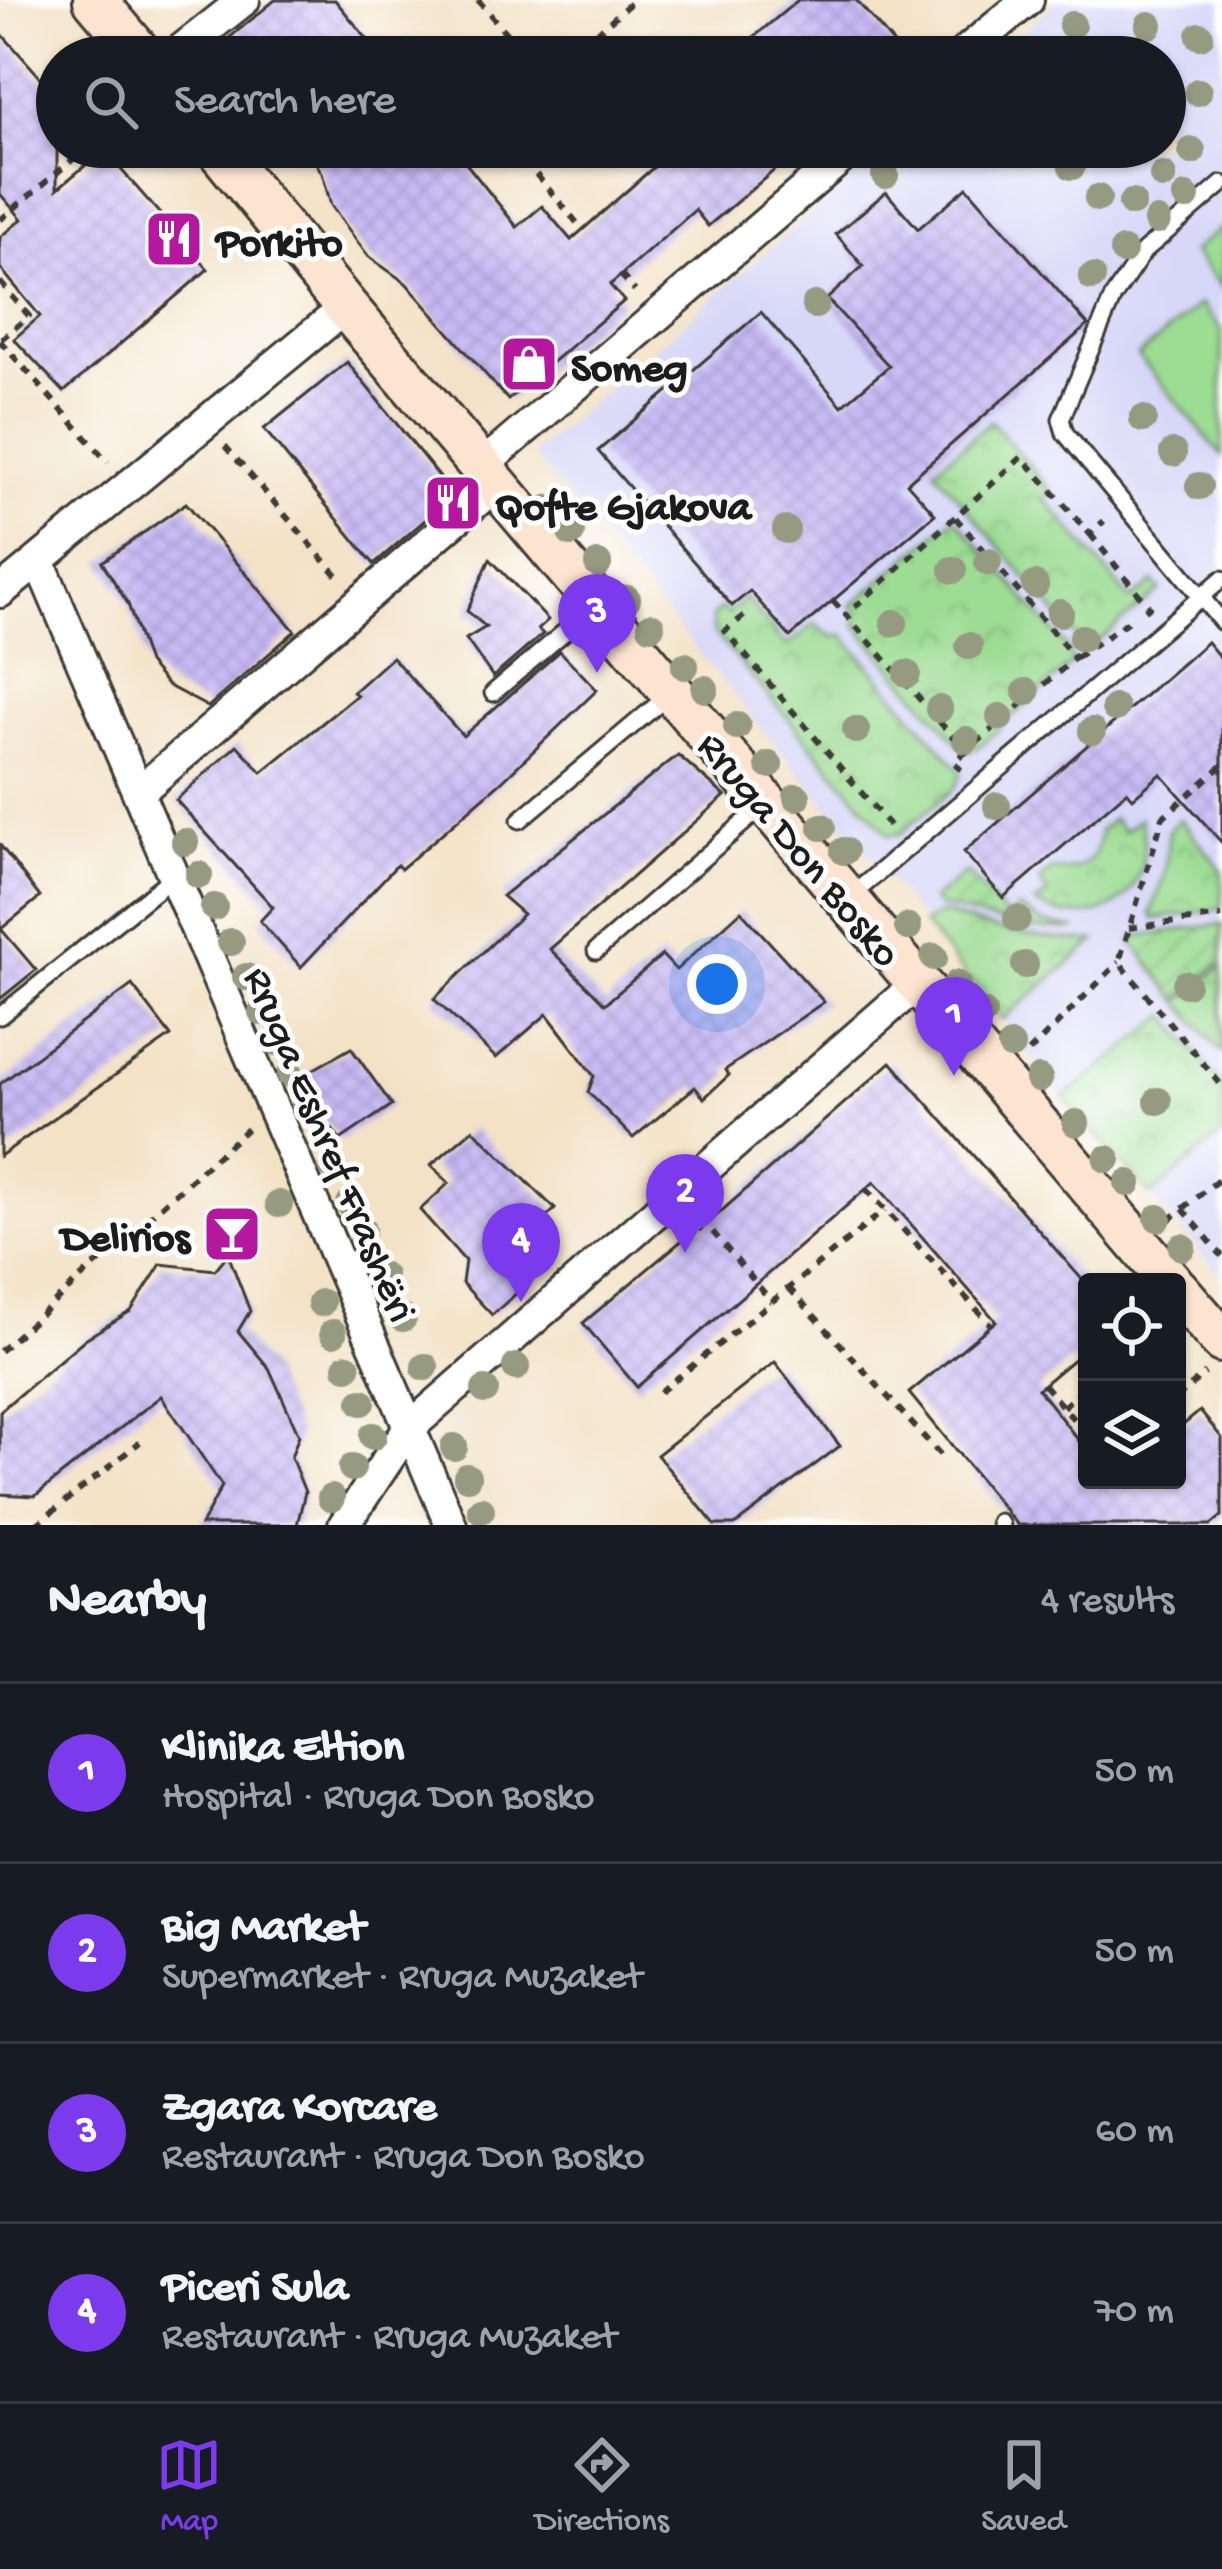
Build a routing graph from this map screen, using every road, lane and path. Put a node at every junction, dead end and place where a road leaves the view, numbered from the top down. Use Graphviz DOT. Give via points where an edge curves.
graph roads {
  1 [pos="95,0"];
  2 [pos="244,0"];
  3 [pos="478,0"];
  4 [pos="634,0"];
  5 [pos="1028,0"];
  6 [pos="125,36"];
  7 [pos="199,36"];
  8 [pos="508,36"];
  9 [pos="593,36"];
  10 [pos="984,36"];
  11 [pos="63,168"];
  12 [pos="233,168"];
  13 [pos="531,168"];
  14 [pos="831,168"];
  15 [pos="1222,184"];
  16 [pos="0,220"];
  17 [pos="583,230"];
  18 [pos="0,282"];
  19 [pos="346,307"];
  20 [pos="0,340"];
  21 [pos="206,425"];
  22 [pos="489,475"];
  23 [pos="131,487"];
  24 [pos="1124,501"];
  25 [pos="955,518"];
  26 [pos="1090,534"];
  27 [pos="39,561"];
  28 [pos="1222,579"];
  29 [pos="0,592"];
  30 [pos="1201,597"];
  31 [pos="833,601"];
  32 [pos="360,602"];
  33 [pos="598,603"];
  34 [pos="846,615"];
  35 [pos="744,616"];
  36 [pos="1222,622"];
  37 [pos="1076,658"];
  38 [pos="672,692"];
  39 [pos="493,693"];
  40 [pos="966,752"];
  41 [pos="1222,766"];
  42 [pos="969,779"];
  43 [pos="139,792"];
  44 [pos="765,804"];
  45 [pos="520,820"];
  46 [pos="893,830"];
  47 [pos="174,876"];
  48 [pos="847,900"];
  49 [pos="1222,916"];
  50 [pos="1129,928"];
  51 [pos="596,951"];
  52 [pos="1119,962"];
  53 [pos="917,984"];
  54 [pos="0,1016"];
  55 [pos="1028,1052"];
  56 [pos="1222,1086"];
  57 [pos="272,1107"];
  58 [pos="1222,1177"];
  59 [pos="866,1189"];
  60 [pos="679,1192"];
  61 [pos="1183,1209"];
  62 [pos="885,1210"];
  63 [pos="1139,1246"];
  64 [pos="1222,1256"];
  65 [pos="1163,1273"];
  66 [pos="789,1288"];
  67 [pos="772,1302"];
  68 [pos="1186,1306"];
  69 [pos="991,1325"];
  70 [pos="0,1351"];
  71 [pos="1214,1357"];
  72 [pos="1044,1385"];
  73 [pos="1186,1387"];
  74 [pos="660,1392"];
  75 [pos="1078,1394"];
  76 [pos="1063,1407"];
  77 [pos="1078,1424"];
  78 [pos="409,1429"];
  79 [pos="140,1442"];
  80 [pos="946,1462"];
  81 [pos="36,1525"];
  82 [pos="344,1525"];
  83 [pos="451,1525"];
  1 -- 6 [label="main road"];
  2 -- 7 [label="street"];
  3 -- 8 [label="path"];
  4 -- 9 [label="path"];
  5 -- 10 [label="street"];
  11 -- 16 [label="path"];
  12 -- 19 [label="main road, Rruga Don Bosko"];
  13 -- 17 [label="path"];
  14 -- 22 [label="street"];
  15 -- 24 [label="lane" via="1144,251 1113,297 1061,419"];
  18 -- 20 [label="path" via="29,316"];
  19 -- 21 [label="street"];
  19 -- 22 [label="main road, Rruga Don Bosko"];
  20 -- 23 [label="path"];
  21 -- 23 [label="street"];
  21 -- 32 [label="path"];
  22 -- 32 [label="street"];
  22 -- 33 [label="main road, Rruga Don Bosko"];
  23 -- 27 [label="street"];
  24 -- 26 [label="path"];
  24 -- 30 [label="lane"];
  25 -- 26 [label="path" via="1022,457"];
  25 -- 34 [label="path"];
  25 -- 37 [label="path"];
  26 -- 37 [label="path" via="1148,607"];
  27 -- 29 [label="street"];
  27 -- 43 [label="street, Rruga Eshref Frashëri"];
  28 -- 30 [label="lane"];
  30 -- 36 [label="lane"];
  30 -- 48 [label="lane"];
  31 -- 34 [label="path"];
  32 -- 43 [label="street"];
  33 -- 38 [label="main road, Rruga Don Bosko"];
  33 -- 39 [label="lane"];
  34 -- 40 [label="path"];
  35 -- 46 [label="path" via="725,631"];
  37 -- 40 [label="path"];
  38 -- 44 [label="main road, Rruga Don Bosko"];
  38 -- 45 [label="lane"];
  40 -- 42 [label="path" via="954,762"];
  41 -- 50 [label="path" via="1163,817"];
  43 -- 47 [label="street, Rruga Eshref Frashëri"];
  44 -- 48 [label="main road, Rruga Don Bosko"];
  44 -- 51 [label="lane"];
  47 -- 54 [label="lane"];
  47 -- 57 [label="street, Rruga Eshref Frashëri"];
  48 -- 53 [label="main road, Rruga Don Bosko"];
  49 -- 50 [label="path"];
  50 -- 52 [label="path"];
  52 -- 55 [label="path"];
  52 -- 56 [label="path"];
  53 -- 60 [label="street"];
  53 -- 63 [label="main road, Rruga Don Bosko"];
  57 -- 70 [label="path"];
  57 -- 78 [label="street, Rruga Eshref Frashëri"];
  58 -- 61 [label="path"];
  59 -- 62 [label="path"];
  60 -- 67 [label="path"];
  60 -- 78 [label="street"];
  61 -- 63 [label="path"];
  61 -- 64 [label="path"];
  62 -- 66 [label="path"];
  62 -- 69 [label="path"];
  63 -- 65 [label="main road, Rruga Don Bosko"];
  66 -- 67 [label="path"];
  66 -- 80 [label="path"];
  67 -- 74 [label="path"];
  68 -- 71 [label="main road"];
  71 -- 73 [label="path"];
  72 -- 76 [label="path"];
  75 -- 76 [label="path"];
  76 -- 77 [label="path"];
  78 -- 82 [label="street"];
  78 -- 83 [label="street, Rruga Eshref Frashëri"];
  79 -- 81 [label="path"];
}
